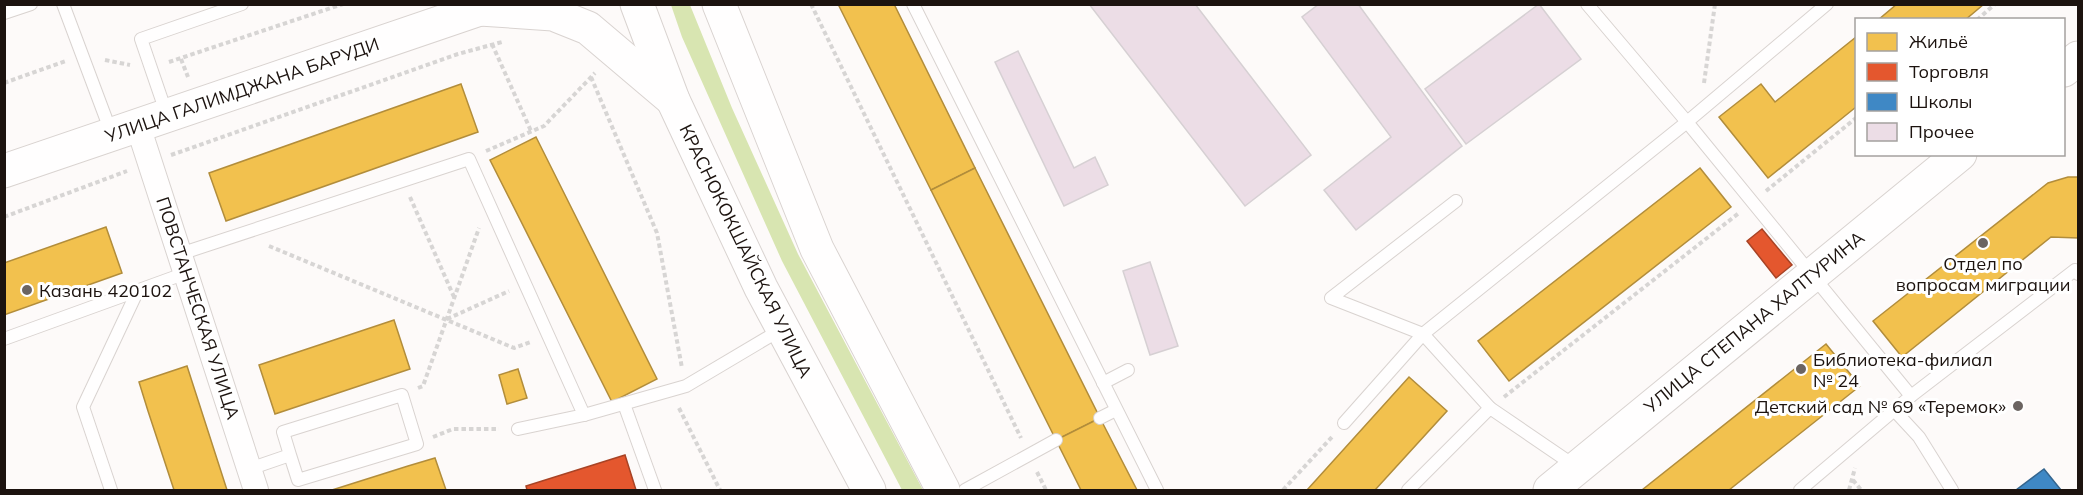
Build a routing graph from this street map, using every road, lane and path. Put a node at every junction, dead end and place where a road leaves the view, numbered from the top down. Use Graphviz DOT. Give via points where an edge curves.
graph roads {
  1 [pos="31,4"];
  2 [pos="63,4"];
  3 [pos="242,4"];
  4 [pos="637,4"];
  5 [pos="719,4"];
  6 [pos="811,4"];
  7 [pos="913,4"];
  8 [pos="1587,4"];
  9 [pos="1715,4"];
  10 [pos="1827,4"];
  11 [pos="1995,4"];
  12 [pos="481,6"];
  13 [pos="4,13"];
  14 [pos="1979,18"];
  15 [pos="511,39"];
  16 [pos="492,44"];
  17 [pos="2079,58"];
  18 [pos="2065,69"];
  19 [pos="597,71"];
  20 [pos="591,77"];
  21 [pos="673,100"];
  22 [pos="1700,111"];
  23 [pos="1855,120"];
  24 [pos="1687,122"];
  25 [pos="139,126"];
  26 [pos="531,131"];
  27 [pos="1958,156"];
  28 [pos="469,159"];
  29 [pos="150,162"];
  30 [pos="4,171"];
  31 [pos="403,181"];
  32 [pos="1456,201"];
  33 [pos="488,202"];
  34 [pos="1752,203"];
  35 [pos="4,217"];
  36 [pos="241,234"];
  37 [pos="183,264"];
  38 [pos="2079,274"];
  39 [pos="1811,275"];
  40 [pos="525,284"];
  41 [pos="138,290"];
  42 [pos="454,298"];
  43 [pos="447,320"];
  44 [pos="782,328"];
  45 [pos="1423,334"];
  46 [pos="549,337"];
  47 [pos="4,339"];
  48 [pos="1128,370"];
  49 [pos="1103,383"];
  50 [pos="686,386"];
  51 [pos="402,395"];
  52 [pos="1911,396"];
  53 [pos="624,404"];
  54 [pos="1490,408"];
  55 [pos="1116,410"];
  56 [pos="1894,410"];
  57 [pos="584,415"];
  58 [pos="1100,418"];
  59 [pos="1344,423"];
  60 [pos="518,429"];
  61 [pos="1056,440"];
  62 [pos="417,444"];
  63 [pos="290,455"];
  64 [pos="1029,455"];
  65 [pos="1576,467"];
  66 [pos="1852,479"];
  67 [pos="253,480"];
  68 [pos="111,490"];
  69 [pos="655,490"];
  70 [pos="720,490"];
  71 [pos="869,490"];
  72 [pos="943,490"];
  73 [pos="965,490"];
  74 [pos="1157,490"];
  75 [pos="1283,490"];
  76 [pos="1408,490"];
  77 [pos="1550,490"];
  78 [pos="1800,490"];
  79 [pos="1861,490"];
  80 [pos="1952,490"];
  1 -- 13 [label="lane"];
  2 -- 25 [label="lane"];
  3 -- 25 [label="lane" via="141,39"];
  4 -- 21 [label="street, КРАСНОКОКШАЙСКАЯ УЛИЦА"];
  5 -- 72 [label="street" via="818,249"];
  6 -- 64 [label="path"];
  7 -- 49 [label="lane"];
  8 -- 24 [label="lane"];
  9 -- 22 [label="path"];
  10 -- 22 [label="lane"];
  11 -- 14 [label="path"];
  12 -- 21 [label="street, УЛИЦА ГАЛИМДЖАНА БАРУДИ" via="553,14 588,28"];
  12 -- 25 [label="street, УЛИЦА ГАЛИМДЖАНА БАРУДИ"];
  15 -- 16 [label="path"];
  16 -- 26 [label="path"];
  16 -- 29 [label="path"];
  17 -- 18 [label="street"];
  19 -- 20 [label="path"];
  20 -- 26 [label="path" via="544,126"];
  20 -- 50 [label="path" via="657,233"];
  21 -- 44 [label="street, КРАСНОКОКШАЙСКАЯ УЛИЦА"];
  22 -- 24 [label="lane"];
  23 -- 34 [label="path"];
  24 -- 34 [label="lane"];
  24 -- 45 [label="lane"];
  25 -- 29 [label="street, ПОВСТАНЧЕСКАЯ УЛИЦА"];
  25 -- 30 [label="street, УЛИЦА ГАЛИМДЖАНА БАРУДИ"];
  26 -- 28 [label="path"];
  27 -- 39 [label="street, УЛИЦА СТЕПАНА ХАЛТУРИНА"];
  28 -- 31 [label="lane"];
  28 -- 33 [label="lane"];
  29 -- 35 [label="path"];
  29 -- 37 [label="street, ПОВСТАНЧЕСКАЯ УЛИЦА"];
  31 -- 36 [label="lane"];
  31 -- 42 [label="path"];
  32 -- 45 [label="lane" via="1331,298"];
  33 -- 40 [label="lane"];
  33 -- 42 [label="path"];
  34 -- 39 [label="lane"];
  34 -- 54 [label="path"];
  36 -- 37 [label="lane"];
  36 -- 43 [label="path"];
  37 -- 41 [label="lane"];
  37 -- 67 [label="street, ПОВСТАНЧЕСКАЯ УЛИЦА"];
  38 -- 52 [label="lane" via="2075,270"];
  39 -- 52 [label="lane"];
  39 -- 65 [label="street, УЛИЦА СТЕПАНА ХАЛТУРИНА"];
  40 -- 43 [label="path"];
  40 -- 46 [label="lane"];
  41 -- 47 [label="lane"];
  41 -- 68 [label="lane" via="83,408"];
  42 -- 43 [label="path"];
  43 -- 46 [label="path" via="514,348"];
  43 -- 51 [label="path" via="423,386"];
  44 -- 50 [label="lane"];
  44 -- 71 [label="street, КРАСНОКОКШАЙСКАЯ УЛИЦА"];
  45 -- 54 [label="lane"];
  45 -- 59 [label="lane"];
  46 -- 57 [label="lane"];
  48 -- 49 [label="lane"];
  49 -- 55 [label="lane"];
  50 -- 53 [label="lane"];
  50 -- 70 [label="path" via="676,402"];
  51 -- 62 [label="lane"];
  51 -- 63 [label="lane" via="283,432"];
  52 -- 56 [label="lane"];
  53 -- 57 [label="lane"];
  53 -- 69 [label="lane"];
  54 -- 65 [label="lane"];
  54 -- 76 [label="lane"];
  55 -- 58 [label="lane"];
  55 -- 74 [label="lane"];
  56 -- 78 [label="lane"];
  56 -- 80 [label="lane" via="1919,437"];
  57 -- 60 [label="lane"];
  59 -- 75 [label="path"];
  60 -- 62 [label="path" via="453,429"];
  61 -- 64 [label="lane"];
  62 -- 63 [label="lane" via="298,480"];
  63 -- 67 [label="lane"];
  64 -- 73 [label="lane"];
  65 -- 77 [label="street, УЛИЦА СТЕПАНА ХАЛТУРИНА"];
  66 -- 79 [label="path"];
}
